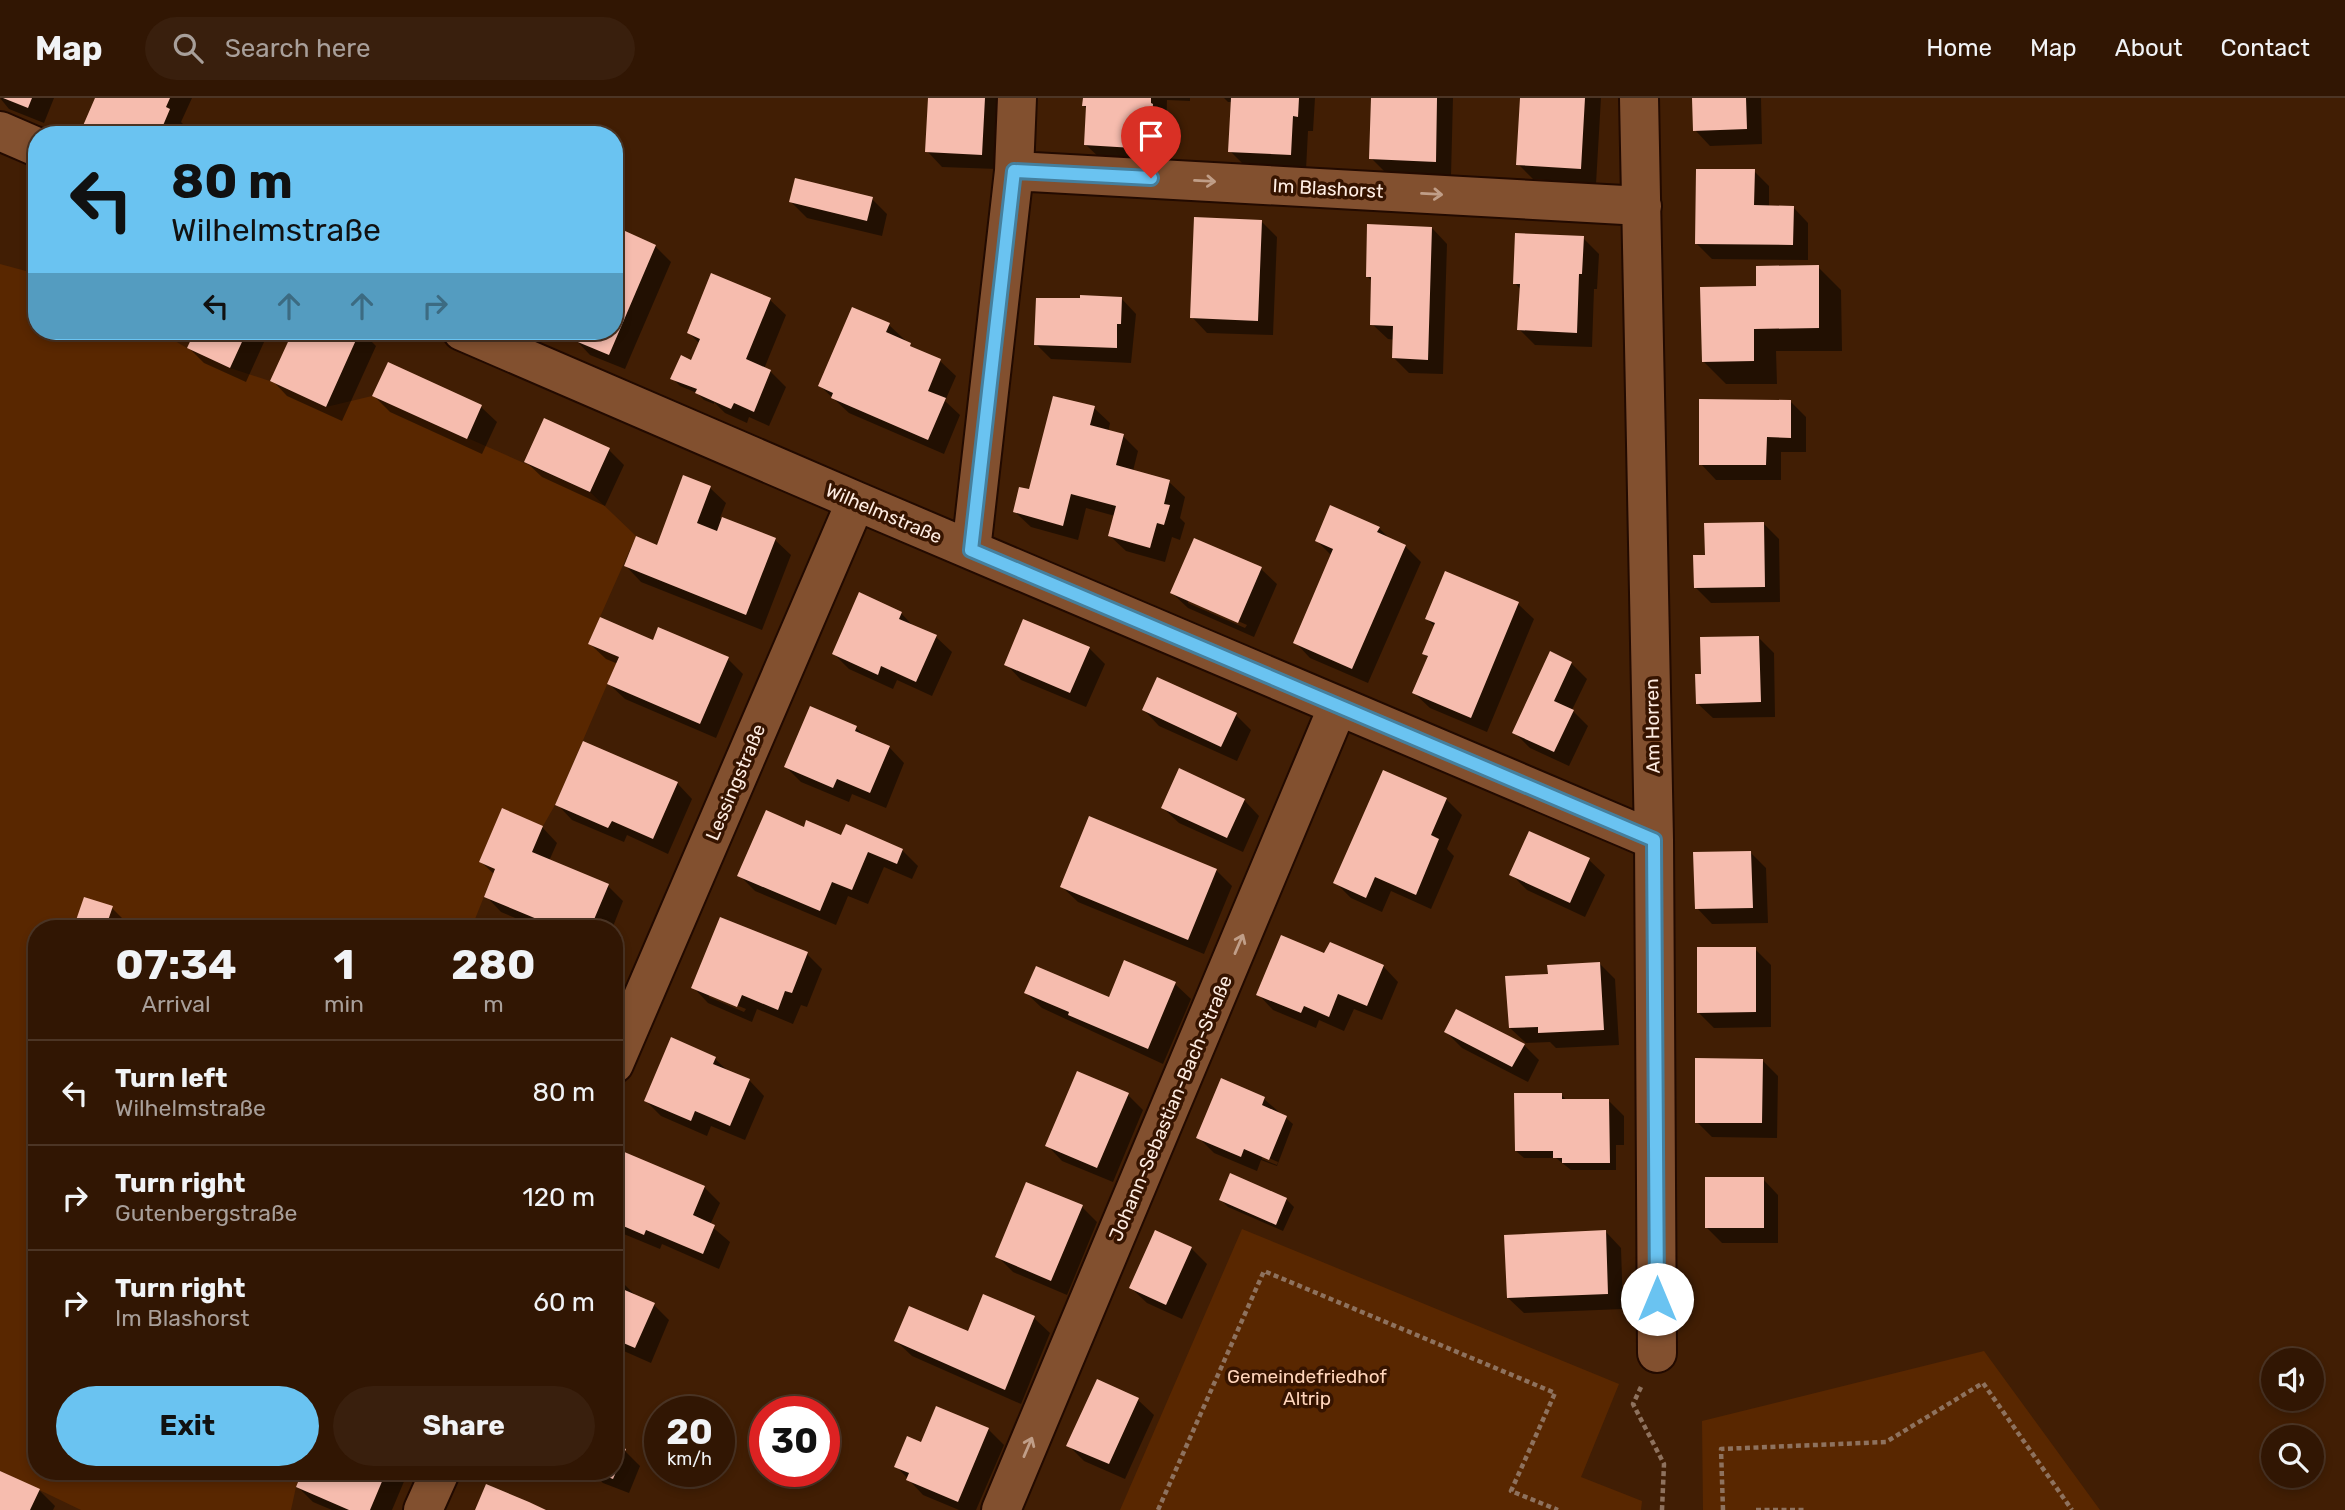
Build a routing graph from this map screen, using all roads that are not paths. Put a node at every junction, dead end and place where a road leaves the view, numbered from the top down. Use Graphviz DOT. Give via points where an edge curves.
graph roads {
  1 [pos="1017,98"];
  2 [pos="1639,98"];
  3 [pos="0,131"];
  4 [pos="28,143"];
  5 [pos="1014,171"];
  6 [pos="1642,206"];
  7 [pos="483,340"];
  8 [pos="856,501"];
  9 [pos="971,550"];
  10 [pos="1338,706"];
  11 [pos="1654,840"];
  12 [pos="623,1043"];
  13 [pos="1657,1353"];
  14 [pos="436,1480"];
  15 [pos="423,1510"];
  16 [pos="1001,1510"];
  1 -- 5 [label="street"];
  2 -- 6 [label="street, Am Horren"];
  3 -- 4 [label="street"];
  5 -- 6 [label="street, Im Blashorst, one-way"];
  5 -- 9 [label="street"];
  6 -- 11 [label="street, Am Horren"];
  7 -- 8 [label="street, Wilhelmstraße"];
  8 -- 9 [label="street, Wilhelmstraße"];
  8 -- 12 [label="street, Lessingstraße"];
  9 -- 10 [label="street, Wilhelmstraße"];
  10 -- 11 [label="street, Wilhelmstraße"];
  16 -- 10 [label="street, Johann-Sebastian-Bach-Straße, one-way"];
  11 -- 13 [label="street, Am Horren"];
  14 -- 15 [label="street"];
}
